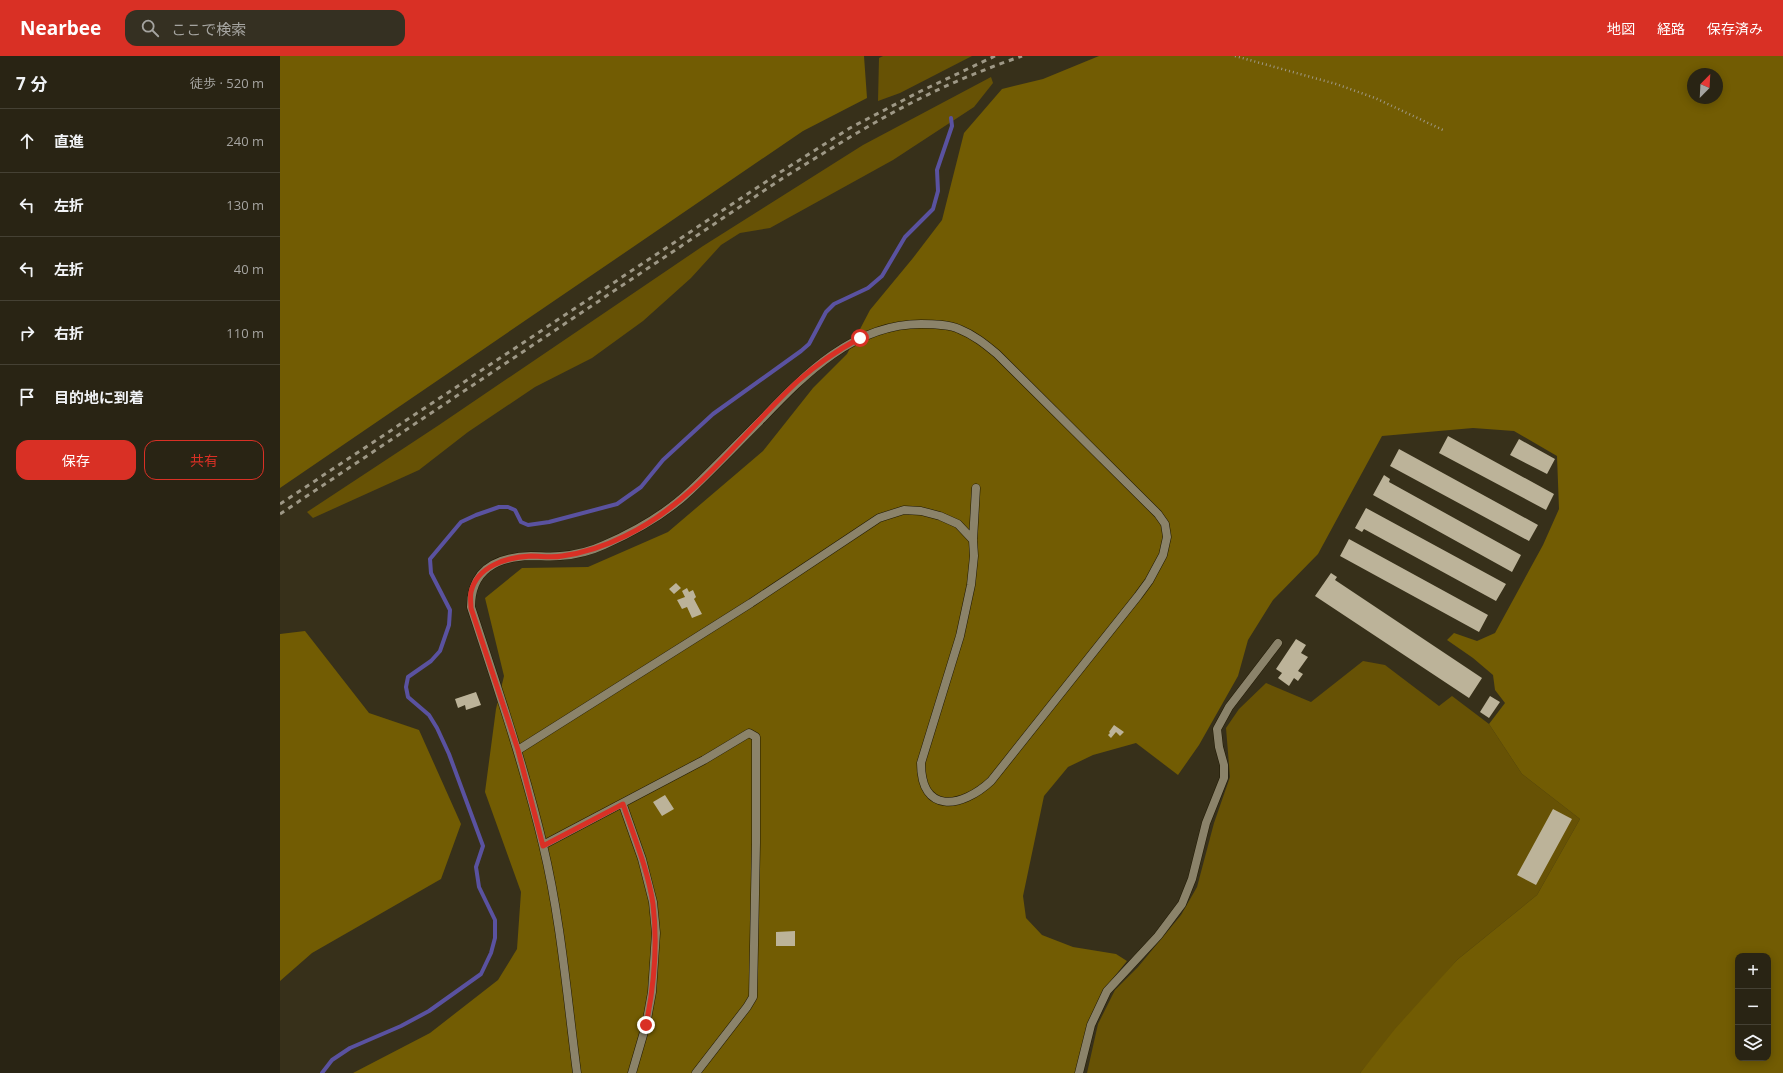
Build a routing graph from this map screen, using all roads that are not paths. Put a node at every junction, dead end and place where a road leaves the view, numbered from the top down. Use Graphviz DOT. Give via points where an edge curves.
graph roads {
  1 [pos="976,488"];
  2 [pos="973,540"];
  3 [pos="1278,643"];
  4 [pos="518,750"];
  5 [pos="623,804"];
  6 [pos="543,846"];
  7 [pos="577,1073"];
  8 [pos="632,1073"];
  9 [pos="696,1073"];
  10 [pos="1079,1073"];
  1 -- 2 [label="lane"];
  2 -- 4 [label="lane" via="958,524 921,511 904,510 879,518 751,603"];
  2 -- 4 [label="lane" via="971,585 960,636 922,756 921,770 928,793 936,800 948,803 973,795 991,780 1138,596 1163,555 1167,537 1165,524 1158,514 997,354 978,338 958,328 933,324 904,324 860,338 834,352 798,381 690,491 660,516 626,536 594,550 561,556 512,558 484,570 471,593 471,608"];
  3 -- 10 [label="lane" via="1230,707 1217,729 1224,778 1206,823 1192,879 1182,904 1158,936 1107,991 1091,1025"];
  4 -- 6 [label="lane"];
  5 -- 6 [label="lane"];
  5 -- 8 [label="lane" via="642,859 653,902 656,933 652,992 646,1025"];
  5 -- 9 [label="lane" via="749,733 756,737 753,997"];
  6 -- 7 [label="lane" via="564,954"];
}
